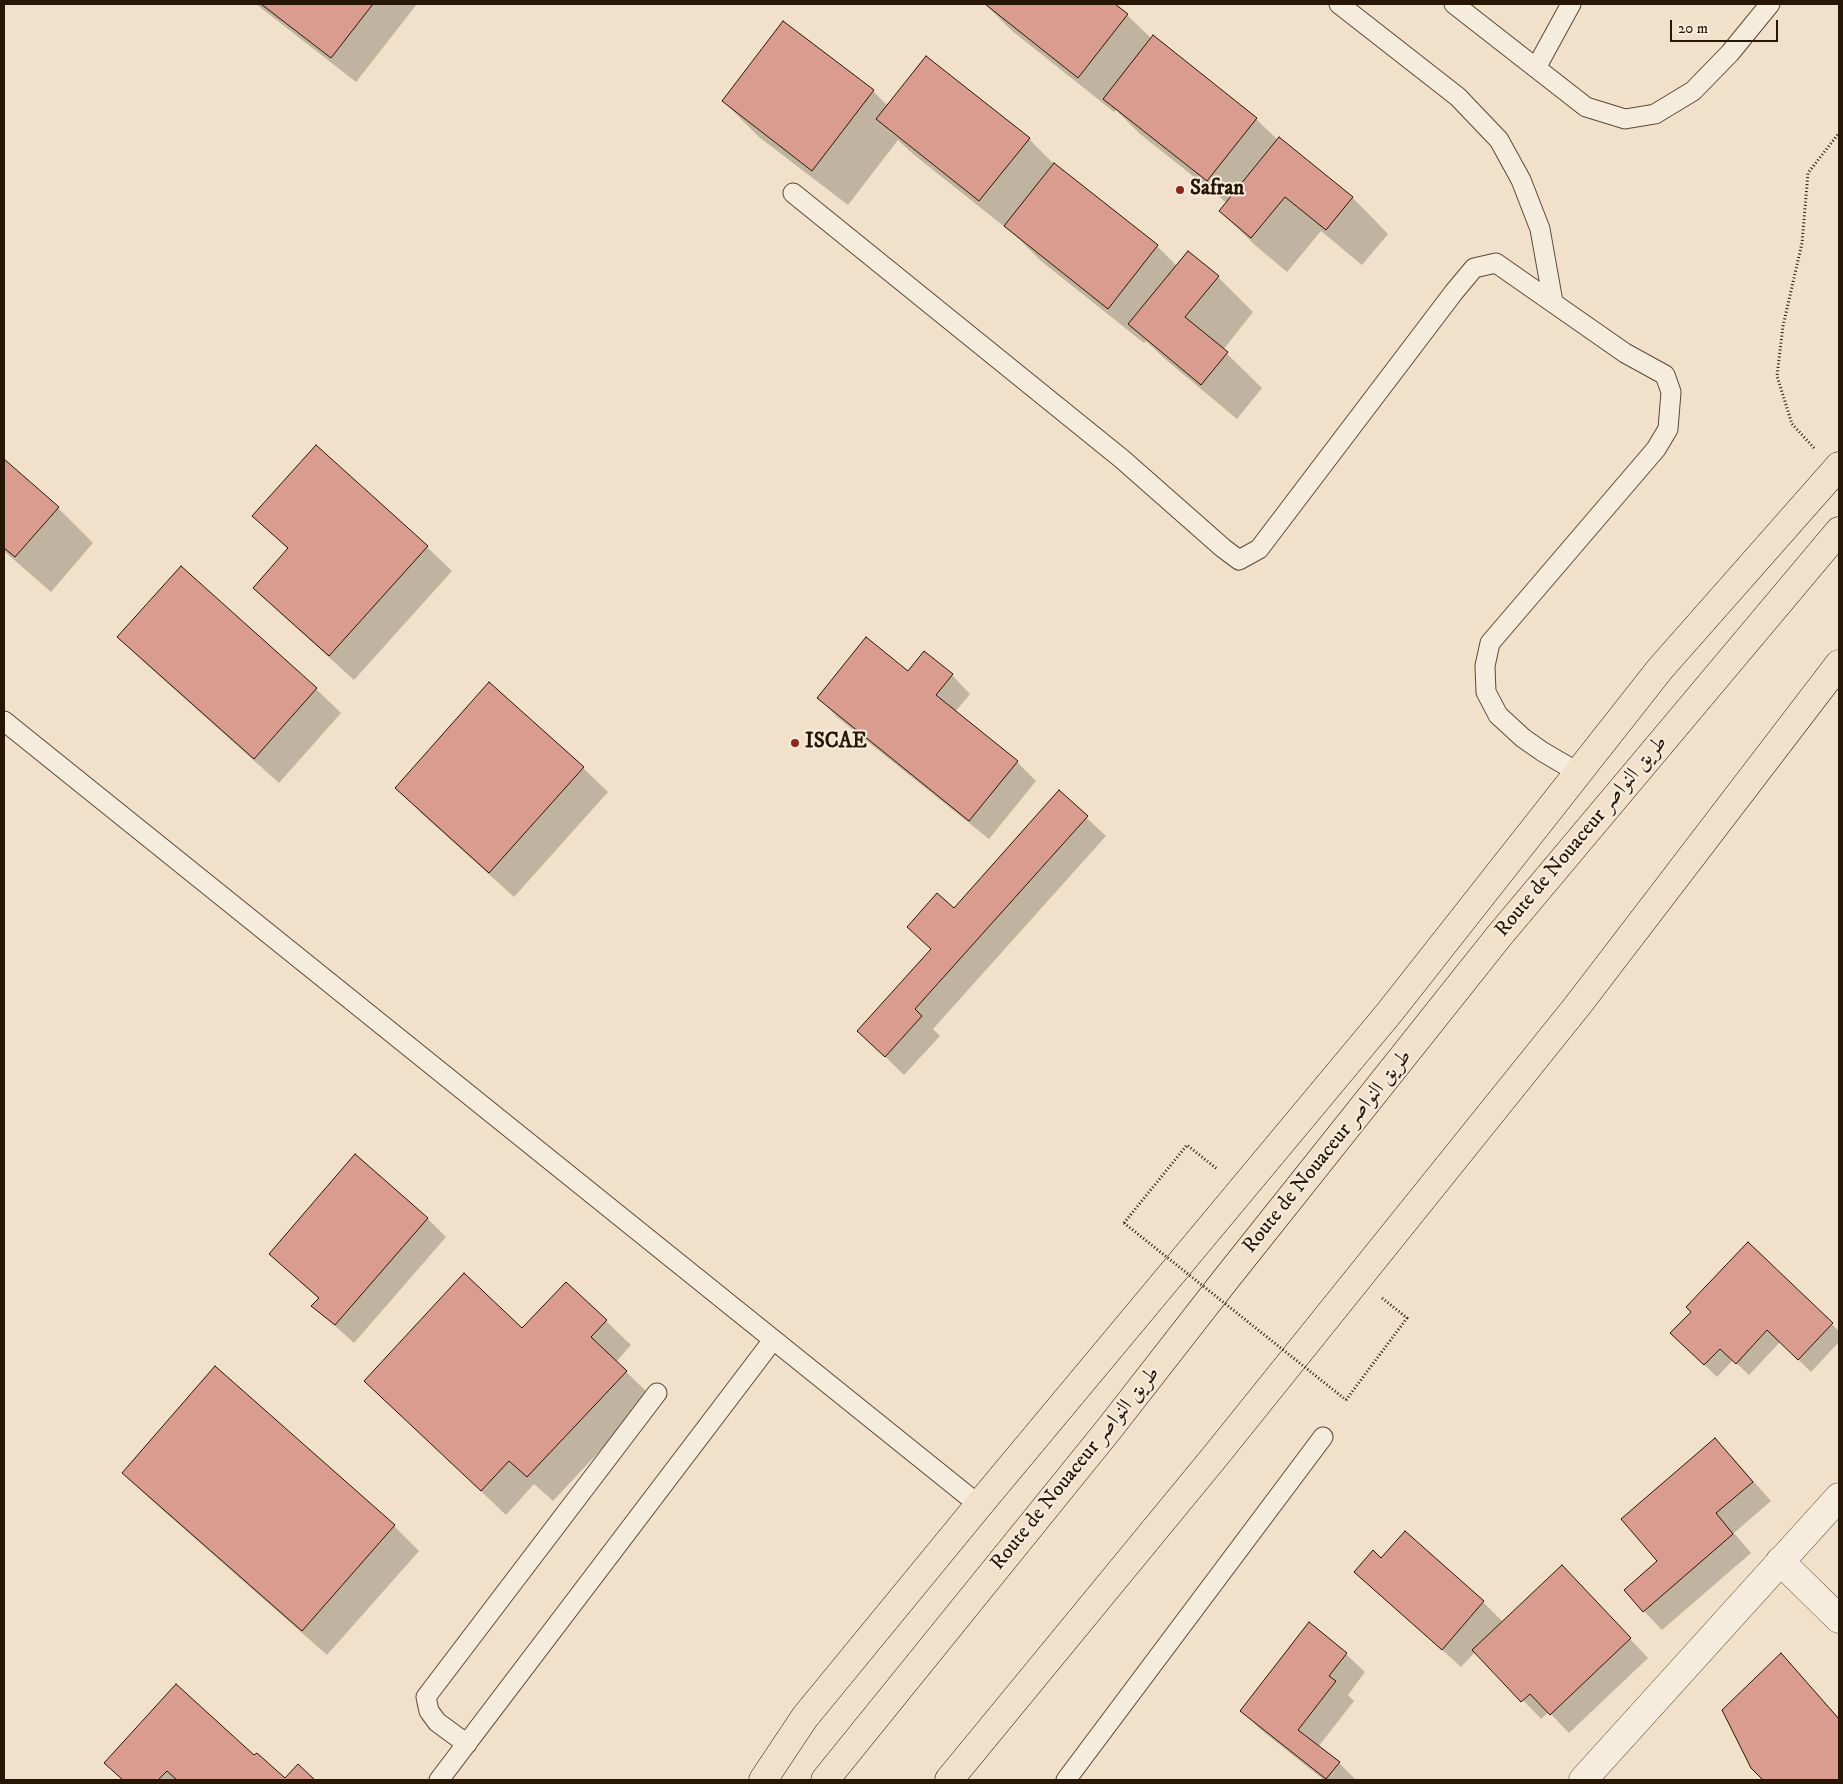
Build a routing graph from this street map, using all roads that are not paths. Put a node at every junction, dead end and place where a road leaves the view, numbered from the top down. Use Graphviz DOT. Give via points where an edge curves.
graph roads {
  1 [pos="1340,4"];
  2 [pos="1456,4"];
  3 [pos="1571,4"];
  4 [pos="1770,4"];
  5 [pos="1536,68"];
  6 [pos="793,193"];
  7 [pos="1554,302"];
  8 [pos="1837,469"];
  9 [pos="1839,531"];
  10 [pos="1839,664"];
  11 [pos="4,720"];
  12 [pos="1579,773"];
  13 [pos="773,1340"];
  14 [pos="657,1393"];
  15 [pos="1323,1437"];
  16 [pos="1839,1497"];
  17 [pos="978,1505"];
  18 [pos="1780,1561"];
  19 [pos="1839,1619"];
  20 [pos="467,1744"];
  21 [pos="439,1780"];
  22 [pos="763,1780"];
  23 [pos="825,1780"];
  24 [pos="948,1780"];
  25 [pos="1066,1780"];
  26 [pos="1583,1780"];
  1 -- 7 [label="lane" via="1458,97 1499,140 1521,180 1540,228"];
  2 -- 5 [label="lane"];
  3 -- 5 [label="lane"];
  4 -- 5 [label="lane" via="1730,53 1693,91 1655,114 1625,119 1586,106"];
  6 -- 7 [label="lane" via="1122,459 1239,560 1259,549 1474,268 1496,262"];
  7 -- 12 [label="lane" via="1625,353 1665,376 1671,392 1668,429 1656,449 1490,643 1485,666 1486,692 1498,715 1523,738"];
  8 -- 12 [label="highway" via="1660,669"];
  9 -- 23 [label="highway, Route de Nouaceur طريق النواصر" via="1499,936 1109,1430"];
  10 -- 24 [label="highway" via="1578,1004 1236,1430"];
  11 -- 13 [label="lane"];
  12 -- 17 [label="highway" via="1389,1013"];
  13 -- 17 [label="lane"];
  13 -- 20 [label="lane"];
  14 -- 20 [label="lane" via="426,1697 429,1711 437,1722"];
  15 -- 25 [label="lane"];
  16 -- 18 [label="street"];
  17 -- 22 [label="highway" via="805,1717"];
  18 -- 19 [label="street"];
  18 -- 26 [label="street"];
  20 -- 21 [label="lane"];
}
